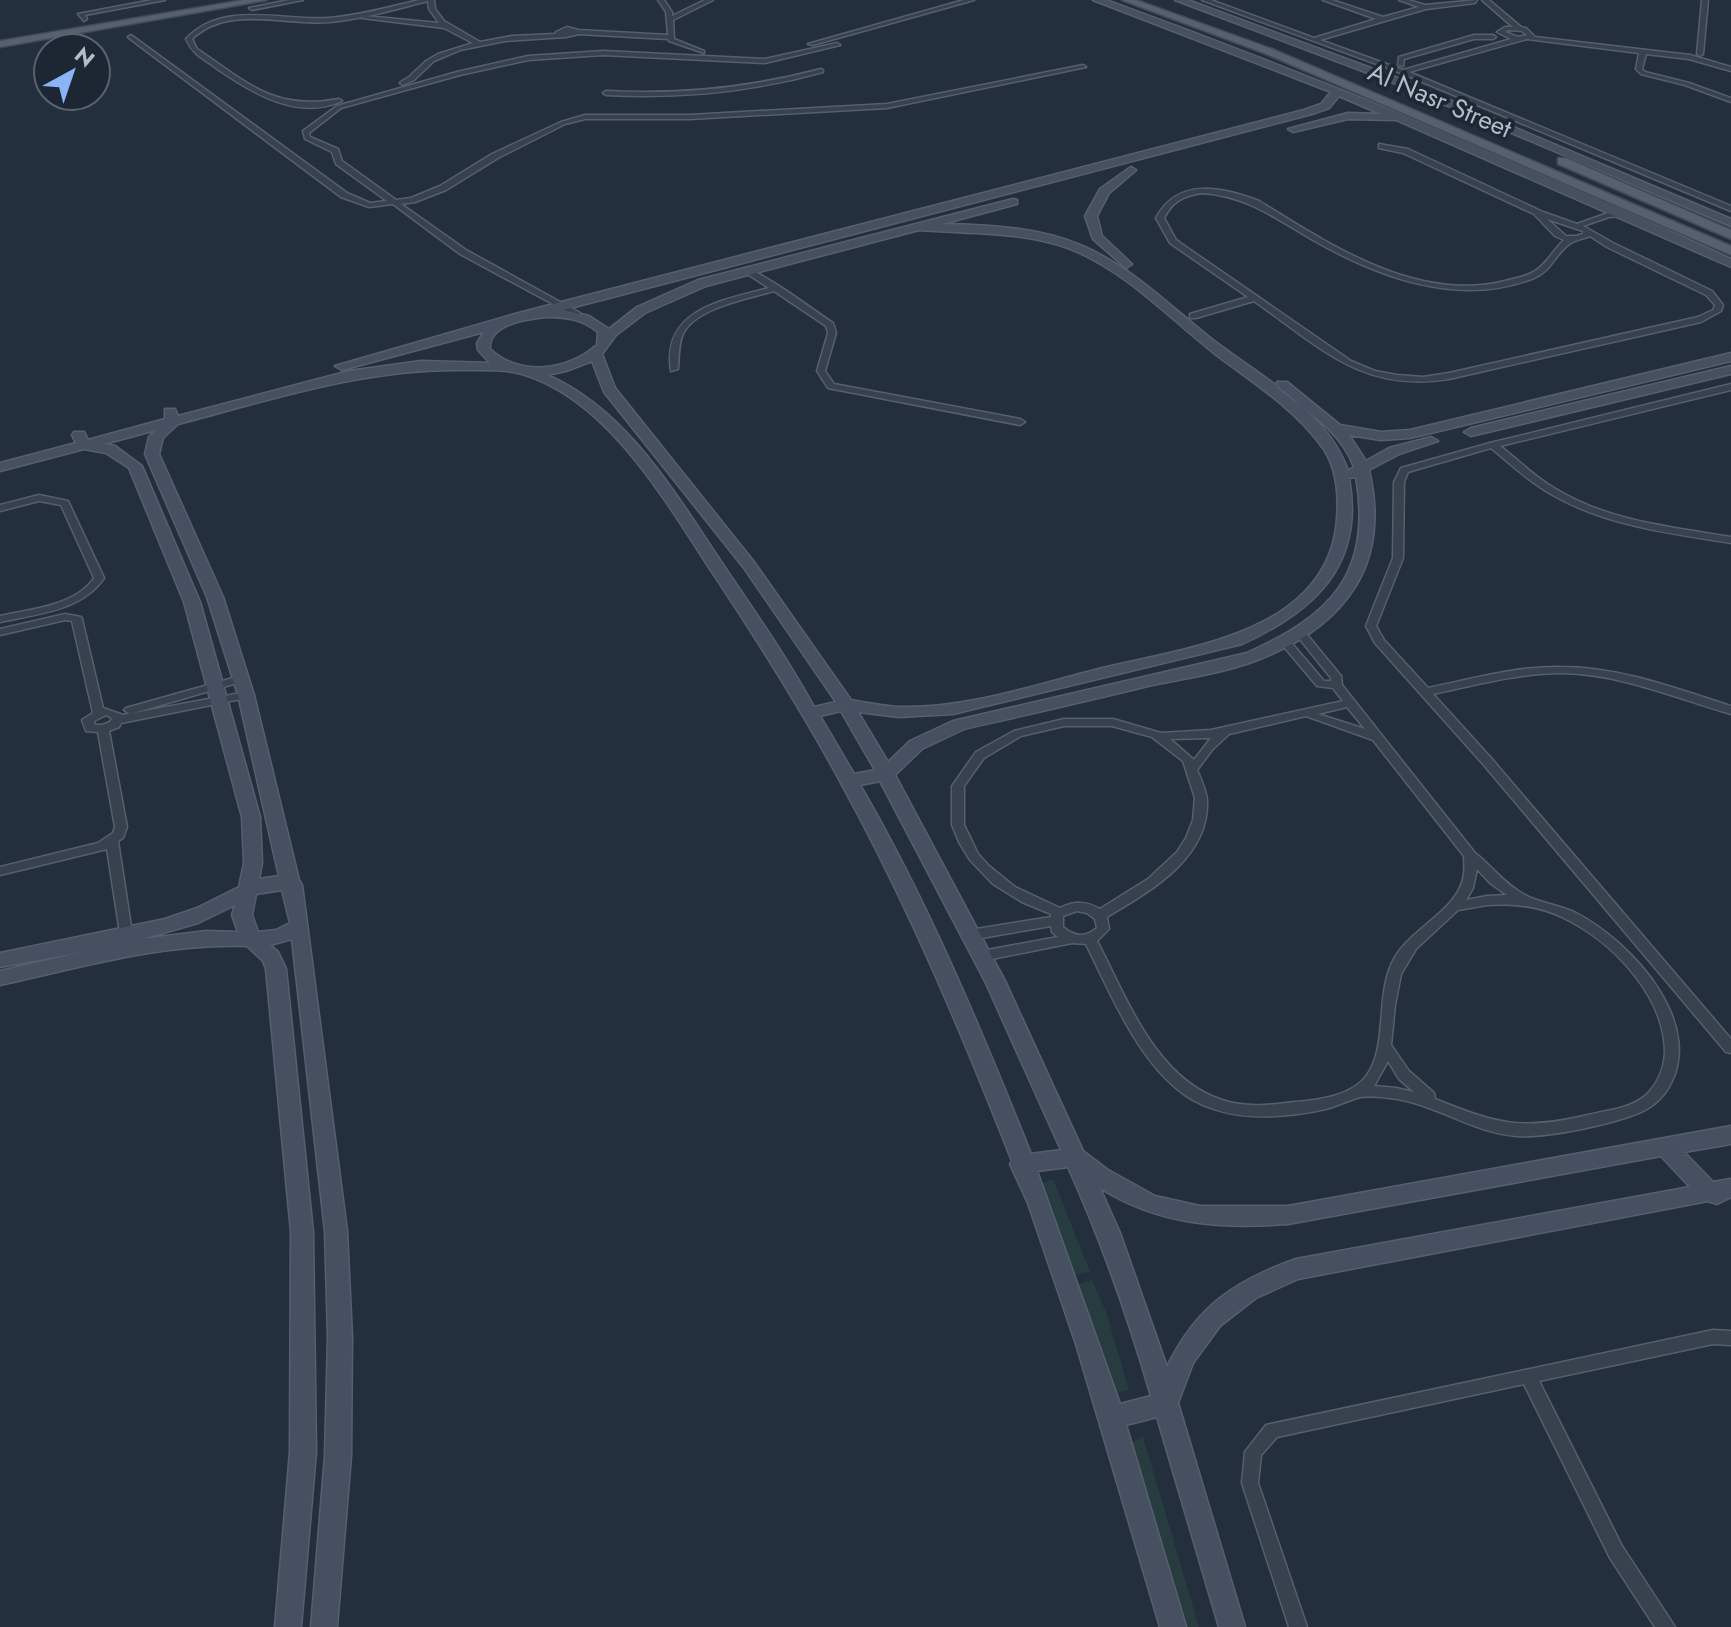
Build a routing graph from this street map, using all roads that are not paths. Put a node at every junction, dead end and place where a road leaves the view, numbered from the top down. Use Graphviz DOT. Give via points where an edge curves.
graph roads {
  1 [pos="162,0"];
  2 [pos="200,0"];
  3 [pos="262,0"];
  4 [pos="300,0"];
  5 [pos="428,0"];
  6 [pos="661,0"];
  7 [pos="710,0"];
  8 [pos="971,0"];
  9 [pos="1098,0"];
  10 [pos="1127,0"];
  11 [pos="1155,0"];
  12 [pos="1180,0"];
  13 [pos="1205,0"];
  14 [pos="1326,0"];
  15 [pos="1402,0"];
  16 [pos="1497,0"];
  17 [pos="1705,0"];
  18 [pos="1474,1"];
  19 [pos="1486,1"];
  20 [pos="1425,7"];
  21 [pos="252,8"];
  22 [pos="350,17"];
  23 [pos="84,19"];
  24 [pos="671,19"];
  25 [pos="1383,19"];
  26 [pos="446,26"];
  27 [pos="1520,29"];
  28 [pos="0,33"];
  29 [pos="1499,33"];
  30 [pos="560,34"];
  31 [pos="576,34"];
  32 [pos="1529,35"];
  33 [pos="131,37"];
  34 [pos="670,37"];
  35 [pos="1316,39"];
  36 [pos="1517,39"];
  37 [pos="0,44"];
  38 [pos="480,44"];
  39 [pos="837,45"];
  40 [pos="1643,51"];
  41 [pos="1700,54"];
  42 [pos="1420,59"];
  43 [pos="1431,63"];
  44 [pos="1731,66"];
  45 [pos="1083,67"];
  46 [pos="1399,68"];
  47 [pos="821,71"];
  48 [pos="1337,92"];
  49 [pos="606,93"];
  50 [pos="723,93"];
  51 [pos="1731,100"];
  52 [pos="1325,106"];
  53 [pos="746,111"];
  54 [pos="1348,116"];
  55 [pos="1396,117"];
  56 [pos="1441,125"];
  57 [pos="1426,129"];
  58 [pos="1382,146"];
  59 [pos="1131,170"];
  60 [pos="396,204"];
  61 [pos="1605,205"];
  62 [pos="1731,209"];
  63 [pos="1532,210"];
  64 [pos="1625,214"];
  65 [pos="1731,223"];
  66 [pos="1578,225"];
  67 [pos="1550,226"];
  68 [pos="920,227"];
  69 [pos="1555,234"];
  70 [pos="1731,235"];
  71 [pos="1577,238"];
  72 [pos="1610,245"];
  73 [pos="1561,246"];
  74 [pos="1731,251"];
  75 [pos="1731,263"];
  76 [pos="749,271"];
  77 [pos="777,288"];
  78 [pos="1255,298"];
  79 [pos="560,307"];
  80 [pos="532,314"];
  81 [pos="577,315"];
  82 [pos="1193,316"];
  83 [pos="505,322"];
  84 [pos="599,350"];
  85 [pos="1731,357"];
  86 [pos="517,369"];
  87 [pos="674,369"];
  88 [pos="1731,370"];
  89 [pos="1731,387"];
  90 [pos="172,417"];
  91 [pos="1020,422"];
  92 [pos="1336,428"];
  93 [pos="1316,430"];
  94 [pos="1381,436"];
  95 [pos="81,440"];
  96 [pos="1493,445"];
  97 [pos="1394,451"];
  98 [pos="0,456"];
  99 [pos="0,467"];
  100 [pos="1362,471"];
  101 [pos="1341,474"];
  102 [pos="0,508"];
  103 [pos="1731,540"];
  104 [pos="0,619"];
  105 [pos="0,632"];
  106 [pos="1300,633"];
  107 [pos="1285,642"];
  108 [pos="1336,685"];
  109 [pos="243,687"];
  110 [pos="1426,692"];
  111 [pos="218,693"];
  112 [pos="1350,703"];
  113 [pos="846,705"];
  114 [pos="1731,710"];
  115 [pos="99,713"];
  116 [pos="810,713"];
  117 [pos="1304,714"];
  118 [pos="116,717"];
  119 [pos="103,729"];
  120 [pos="1227,730"];
  121 [pos="1159,736"];
  122 [pos="1379,739"];
  123 [pos="1195,767"];
  124 [pos="886,774"];
  125 [pos="849,781"];
  126 [pos="112,841"];
  127 [pos="1470,855"];
  128 [pos="0,871"];
  129 [pos="293,885"];
  130 [pos="246,891"];
  131 [pos="1524,900"];
  132 [pos="1457,906"];
  133 [pos="1100,915"];
  134 [pos="1057,916"];
  135 [pos="300,926"];
  136 [pos="126,933"];
  137 [pos="970,935"];
  138 [pos="250,938"];
  139 [pos="1070,939"];
  140 [pos="1090,939"];
  141 [pos="982,956"];
  142 [pos="0,960"];
  143 [pos="0,978"];
  144 [pos="1383,1043"];
  145 [pos="1731,1048"];
  146 [pos="1357,1092"];
  147 [pos="1438,1104"];
  148 [pos="1731,1135"];
  149 [pos="1665,1147"];
  150 [pos="1075,1157"];
  151 [pos="1021,1164"];
  152 [pos="1724,1193"];
  153 [pos="1731,1338"];
  154 [pos="1528,1375"];
  155 [pos="1165,1404"];
  156 [pos="1110,1418"];
  157 [pos="288,1627"];
  158 [pos="324,1627"];
  159 [pos="1173,1627"];
  160 [pos="1232,1627"];
  161 [pos="1298,1627"];
  162 [pos="1666,1627"];
  1 -- 23 [label="street" via="81,14"];
  2 -- 23 [label="main road"];
  3 -- 37 [label="main road"];
  4 -- 21 [label="street"];
  5 -- 22 [label="street"];
  5 -- 26 [label="street"];
  6 -- 24 [label="street"];
  7 -- 24 [label="street"];
  8 -- 34 [label="street" via="764,55 693,51"];
  9 -- 48 [label="street"];
  10 -- 56 [label="main road, Al Nasr Street" via="1268,51"];
  11 -- 70 [label="main road, Al Nasr Street" via="1285,47"];
  12 -- 65 [label="street" via="1381,74"];
  13 -- 35 [label="street"];
  14 -- 25 [label="street"];
  15 -- 20 [label="street"];
  16 -- 19 [label="street"];
  17 -- 41 [label="street"];
  18 -- 20 [label="street"];
  18 -- 29 [label="street"];
  19 -- 27 [label="street"];
  20 -- 25 [label="street"];
  22 -- 26 [label="street"];
  22 -- 38 [label="street" via="235,18 202,28 188,43 275,101 302,107 403,83 437,57"];
  23 -- 28 [label="main road"];
  24 -- 34 [label="street"];
  25 -- 35 [label="street" via="1390,24 1348,37"];
  26 -- 38 [label="street"];
  27 -- 29 [label="street"];
  27 -- 32 [label="street"];
  29 -- 36 [label="street"];
  29 -- 42 [label="street"];
  29 -- 46 [label="street" via="1401,58"];
  30 -- 31 [label="street" via="567,29"];
  30 -- 31 [label="street" via="565,48 571,49 577,47"];
  30 -- 38 [label="street"];
  31 -- 34 [label="street"];
  32 -- 36 [label="street"];
  32 -- 40 [label="street"];
  32 -- 41 [label="street"];
  33 -- 60 [label="street" via="351,199"];
  35 -- 46 [label="street"];
  36 -- 43 [label="street"];
  39 -- 60 [label="street" via="765,61 603,53 528,58 339,107 306,130 305,137 335,151 339,162"];
  40 -- 44 [label="street"];
  40 -- 51 [label="street" via="1643,73"];
  41 -- 44 [label="street"];
  42 -- 43 [label="street"];
  42 -- 46 [label="street"];
  43 -- 46 [label="street"];
  45 -- 53 [label="street" via="897,105"];
  46 -- 62 [label="street"];
  47 -- 50 [label="street"];
  48 -- 52 [label="street"];
  48 -- 55 [label="street"];
  49 -- 50 [label="street"];
  50 -- 53 [label="street"];
  52 -- 54 [label="street" via="1343,109"];
  52 -- 79 [label="street"];
  53 -- 60 [label="street" via="577,119 495,156 443,188"];
  54 -- 55 [label="street"];
  54 -- 59 [label="street"];
  55 -- 57 [label="street"];
  56 -- 57 [label="main road"];
  56 -- 74 [label="main road, Al Nasr Street"];
  57 -- 61 [label="street"];
  58 -- 63 [label="street" via="1405,151"];
  59 -- 68 [label="street"];
  59 -- 82 [label="street" via="1093,206 1093,230 1110,251"];
  60 -- 79 [label="street" via="463,252"];
  61 -- 64 [label="street"];
  61 -- 66 [label="street" via="1603,213"];
  63 -- 66 [label="street"];
  63 -- 67 [label="street"];
  64 -- 66 [label="street"];
  64 -- 75 [label="street"];
  66 -- 67 [label="street"];
  66 -- 71 [label="street" via="1587,235"];
  66 -- 72 [label="street"];
  67 -- 69 [label="street"];
  68 -- 76 [label="street"];
  68 -- 93 [label="street" via="1026,234 1092,255"];
  69 -- 71 [label="street"];
  69 -- 73 [label="street"];
  71 -- 72 [label="street"];
  71 -- 73 [label="street"];
  72 -- 78 [label="street" via="1709,293 1719,305 1717,311 1464,373 1411,380 1377,375 1348,363"];
  73 -- 78 [label="street" via="1550,267 1529,277 1500,284 1445,285 1398,278 1358,264 1235,195 1197,191 1167,204 1160,218 1165,234"];
  76 -- 77 [label="street"];
  76 -- 84 [label="street" via="660,300 625,321"];
  77 -- 87 [label="street" via="725,304 688,323 678,337"];
  77 -- 91 [label="street" via="830,325 821,371 831,386"];
  78 -- 82 [label="street"];
  79 -- 80 [label="street"];
  79 -- 81 [label="street"];
  80 -- 81 [label="street"];
  80 -- 83 [label="street"];
  81 -- 84 [label="street" via="604,331"];
  82 -- 92 [label="street"];
  83 -- 86 [label="street" via="487,335 484,350 498,363"];
  83 -- 90 [label="street"];
  84 -- 86 [label="street" via="572,366"];
  84 -- 113 [label="street" via="609,389 749,565"];
  85 -- 94 [label="street" via="1410,434"];
  86 -- 90 [label="street" via="384,369"];
  86 -- 116 [label="street" via="554,380 579,395 616,430 722,573"];
  88 -- 97 [label="street"];
  89 -- 96 [label="street"];
  90 -- 95 [label="street"];
  90 -- 109 [label="street" via="156,437 152,454 215,597"];
  92 -- 93 [label="street"];
  92 -- 94 [label="street"];
  92 -- 100 [label="street"];
  93 -- 101 [label="street"];
  94 -- 97 [label="street" via="1373,441 1376,446"];
  95 -- 98 [label="street"];
  95 -- 99 [label="street"];
  95 -- 111 [label="street" via="110,449 135,466 192,602"];
  96 -- 103 [label="street" via="1554,492 1593,511 1640,525"];
  96 -- 110 [label="street" via="1411,466 1400,476 1398,558 1371,626"];
  97 -- 100 [label="street"];
  100 -- 101 [label="street"];
  100 -- 106 [label="street" via="1369,537 1360,571 1338,604"];
  101 -- 113 [label="street" via="1344,536 1332,570 1305,602 1262,630 1160,661 953,709 899,712"];
  102 -- 104 [label="street" via="39,498 65,503 99,578 69,601"];
  105 -- 115 [label="street" via="77,619"];
  106 -- 107 [label="street"];
  106 -- 108 [label="street" via="1338,680"];
  107 -- 108 [label="street" via="1321,684"];
  107 -- 124 [label="street" via="1215,667 959,725 916,745"];
  108 -- 112 [label="street"];
  109 -- 111 [label="street"];
  109 -- 129 [label="street"];
  110 -- 114 [label="street" via="1564,670 1616,676"];
  110 -- 145 [label="street"];
  111 -- 118 [label="street"];
  111 -- 130 [label="street" via="251,817 253,863"];
  112 -- 117 [label="street"];
  112 -- 122 [label="street"];
  113 -- 116 [label="street"];
  113 -- 124 [label="street"];
  115 -- 118 [label="street"];
  115 -- 119 [label="street" via="87,724"];
  116 -- 125 [label="street"];
  117 -- 120 [label="street"];
  117 -- 122 [label="street"];
  118 -- 119 [label="street"];
  119 -- 126 [label="street" via="121,827"];
  120 -- 121 [label="street"];
  120 -- 123 [label="street"];
  121 -- 123 [label="street"];
  121 -- 134 [label="street" via="1113,722 1064,722 1007,737 980,754 962,776 956,819 968,848 983,869 1018,896"];
  122 -- 127 [label="street"];
  123 -- 133 [label="street" via="1202,803 1185,853 1161,877"];
  124 -- 125 [label="street"];
  124 -- 137 [label="street"];
  125 -- 151 [label="street" via="953,991"];
  126 -- 128 [label="street"];
  126 -- 136 [label="street"];
  127 -- 131 [label="street"];
  127 -- 132 [label="street" via="1471,882"];
  129 -- 130 [label="street" via="270,882"];
  129 -- 135 [label="street"];
  130 -- 136 [label="street" via="192,918"];
  130 -- 138 [label="street" via="242,915"];
  131 -- 132 [label="street" via="1490,899"];
  131 -- 147 [label="street" via="1569,915 1621,951 1669,1023 1669,1072 1635,1110 1549,1130 1492,1126"];
  132 -- 144 [label="street" via="1421,934 1399,962 1387,994"];
  133 -- 134 [label="street" via="1070,906"];
  133 -- 140 [label="street" via="1103,929"];
  134 -- 137 [label="street"];
  134 -- 139 [label="street" via="1060,933"];
  135 -- 138 [label="street" via="277,939"];
  135 -- 158 [label="street" via="336,1231 339,1307 338,1456"];
  136 -- 142 [label="street"];
  137 -- 141 [label="street"];
  138 -- 143 [label="street" via="162,943"];
  138 -- 157 [label="street" via="262,946 276,969 302,1232 303,1452"];
  139 -- 140 [label="street"];
  139 -- 141 [label="street"];
  140 -- 146 [label="street" via="1156,1062 1188,1091 1231,1109 1255,1112 1334,1102"];
  141 -- 150 [label="street"];
  144 -- 146 [label="street" via="1377,1070"];
  144 -- 147 [label="street" via="1404,1075"];
  146 -- 147 [label="street" via="1401,1092"];
  148 -- 149 [label="street"];
  149 -- 150 [label="street" via="1247,1219 1204,1219 1167,1211 1132,1198"];
  149 -- 152 [label="street"];
  150 -- 151 [label="street"];
  150 -- 155 [label="street" via="1140,1317"];
  151 -- 156 [label="street"];
  152 -- 155 [label="street" via="1296,1269 1264,1281 1219,1311 1190,1343"];
  153 -- 154 [label="street" via="1713,1337"];
  154 -- 161 [label="street" via="1287,1424 1261,1440 1249,1467 1250,1483"];
  154 -- 162 [label="street" via="1616,1552"];
  155 -- 156 [label="street"];
  155 -- 160 [label="street"];
  156 -- 159 [label="street"];
}
